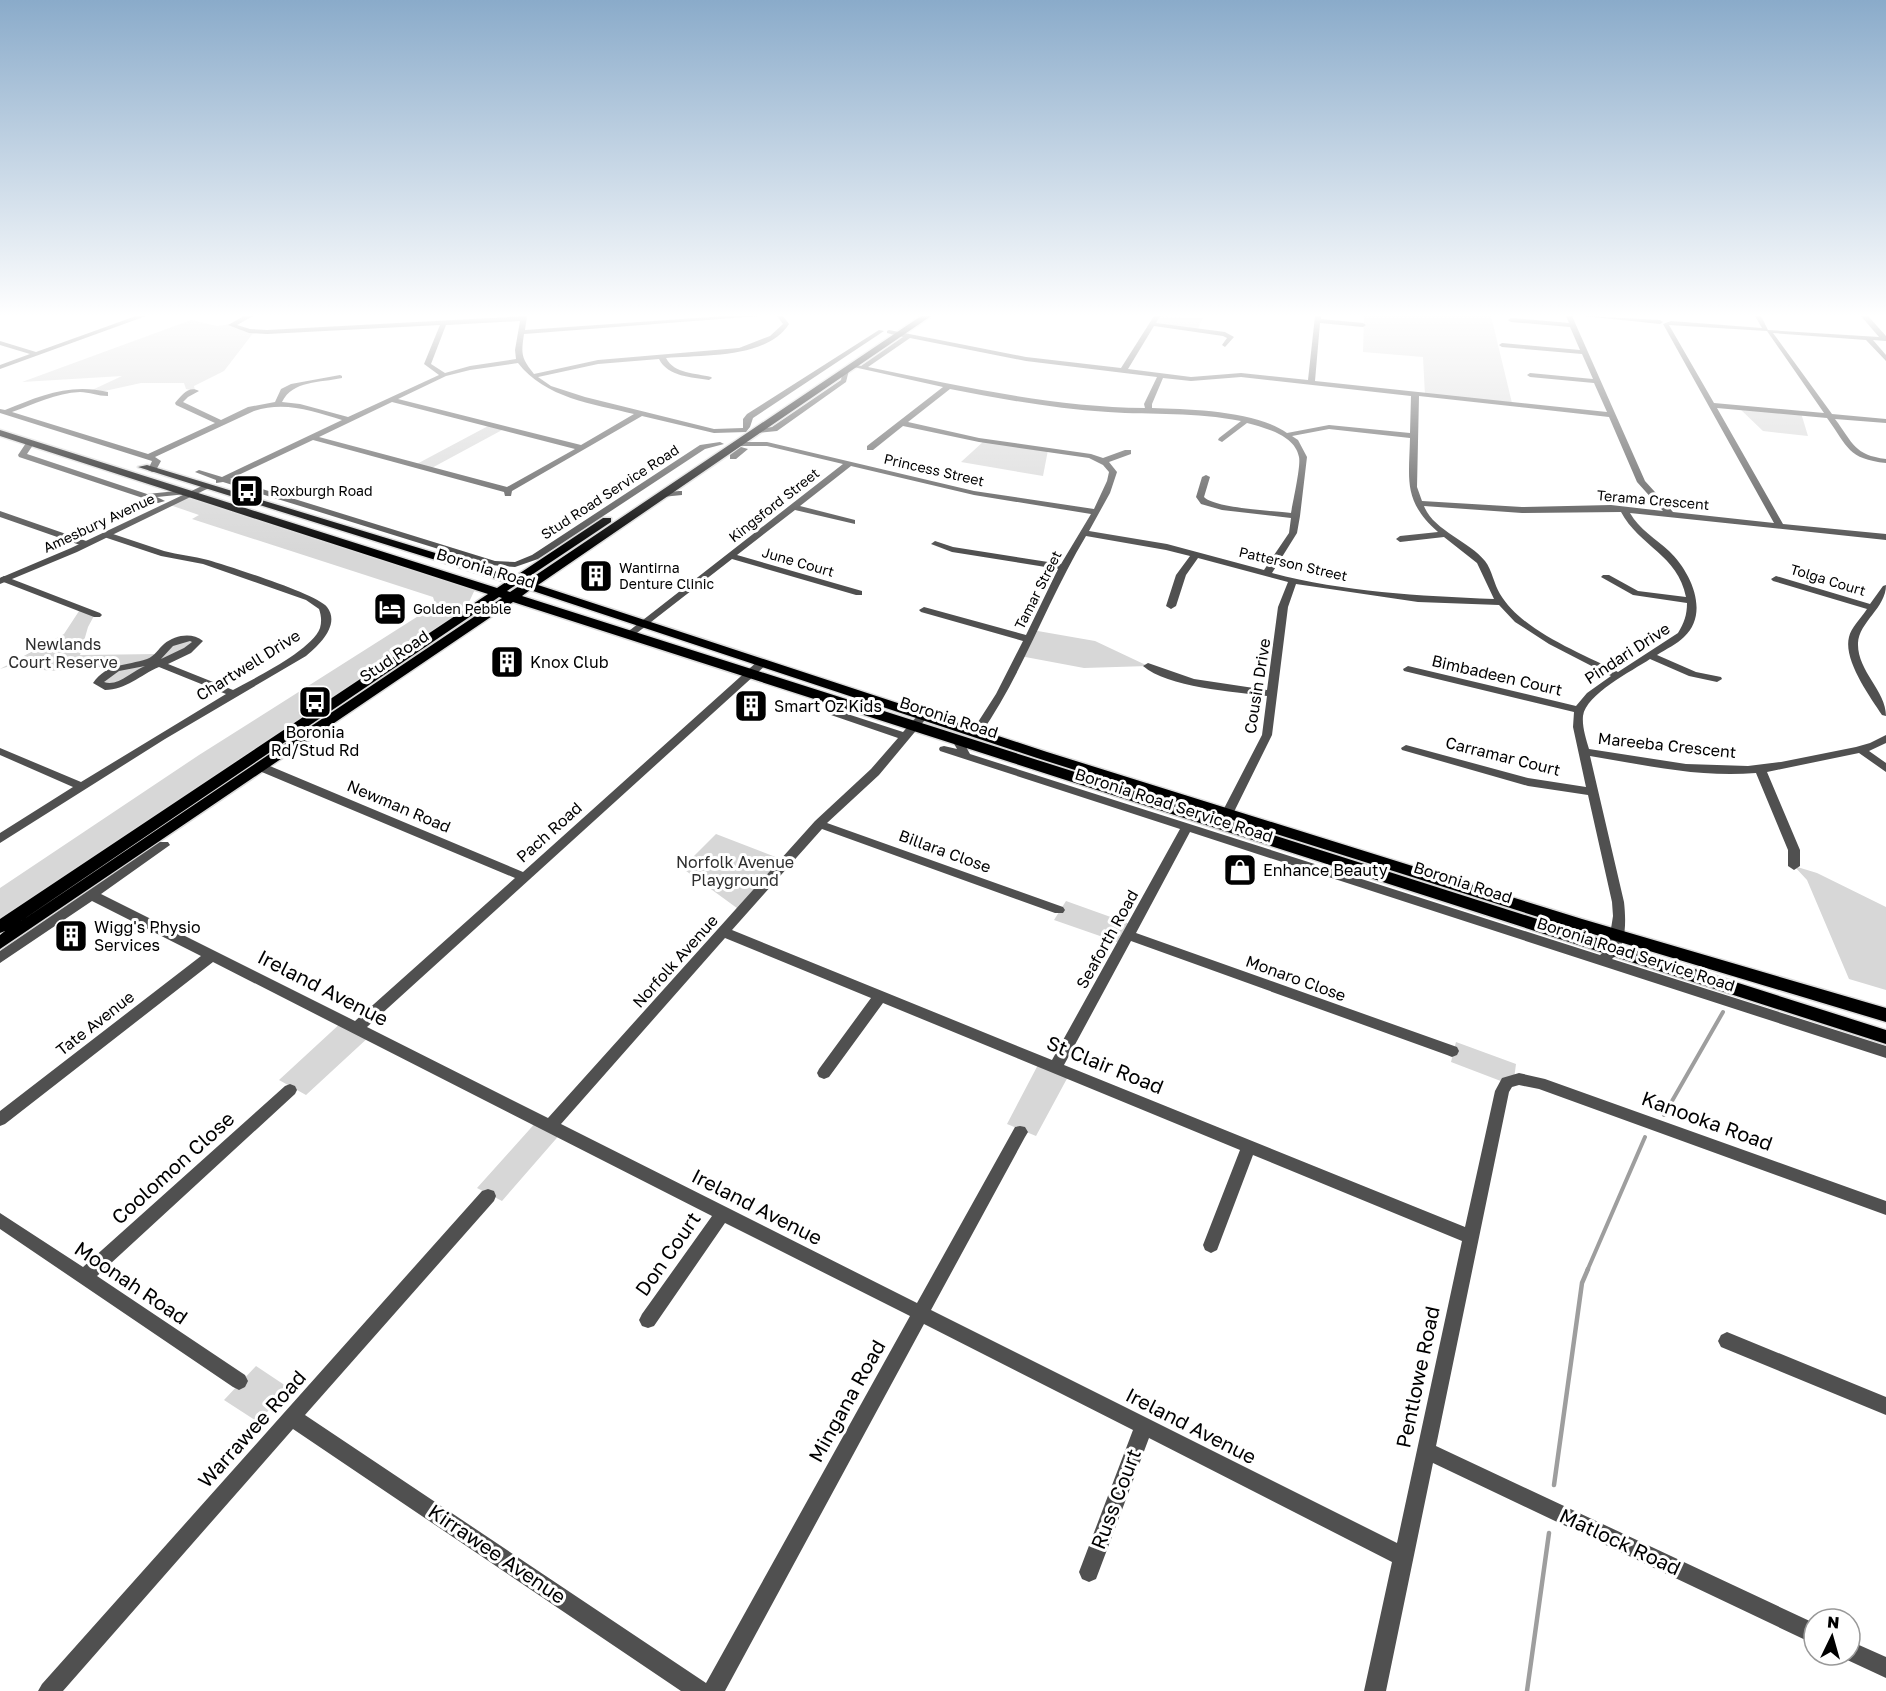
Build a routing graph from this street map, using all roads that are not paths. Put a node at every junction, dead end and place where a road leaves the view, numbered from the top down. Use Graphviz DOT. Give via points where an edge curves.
graph roads {
  1 [pos="1415,394"];
  2 [pos="56,395"];
  3 [pos="185,395"];
  4 [pos="282,395"];
  5 [pos="403,395"];
  6 [pos="568,395"];
  7 [pos="796,395"];
  8 [pos="804,395"];
  9 [pos="938,395"];
  10 [pos="991,395"];
  11 [pos="1152,395"];
  12 [pos="1424,395"];
  13 [pos="1603,395"];
  14 [pos="1706,395"];
  15 [pos="1815,395"];
  16 [pos="392,400"];
  17 [pos="278,403"];
  18 [pos="1712,405"];
  19 [pos="1149,410"];
  20 [pos="641,413"];
  21 [pos="1,415"];
  22 [pos="1611,415"];
  23 [pos="1830,416"];
  24 [pos="1247,419"];
  25 [pos="350,420"];
  26 [pos="1886,421"];
  27 [pos="222,423"];
  28 [pos="902,423"];
  29 [pos="748,429"];
  30 [pos="714,431"];
  31 [pos="0,433"];
  32 [pos="1287,435"];
  33 [pos="1414,436"];
  34 [pos="312,438"];
  35 [pos="1222,440"];
  36 [pos="31,442"];
  37 [pos="737,443"];
  38 [pos="768,444"];
  39 [pos="582,448"];
  40 [pos="870,448"];
  41 [pos="1128,452"];
  42 [pos="148,457"];
  43 [pos="733,457"];
  44 [pos="1863,458"];
  45 [pos="1103,461"];
  46 [pos="1886,461"];
  47 [pos="1853,462"];
  48 [pos="849,464"];
  49 [pos="152,470"];
  50 [pos="200,472"];
  51 [pos="1206,477"];
  52 [pos="223,480"];
  53 [pos="207,487"];
  54 [pos="190,493"];
  55 [pos="679,494"];
  56 [pos="662,495"];
  57 [pos="144,496"];
  58 [pos="161,501"];
  59 [pos="1418,503"];
  60 [pos="794,507"];
  61 [pos="1624,509"];
  62 [pos="1095,512"];
  63 [pos="0,514"];
  64 [pos="1670,514"];
  65 [pos="1296,516"];
  66 [pos="852,522"];
  67 [pos="1780,526"];
  68 [pos="1083,533"];
  69 [pos="1446,534"];
  70 [pos="106,535"];
  71 [pos="1886,537"];
  72 [pos="1400,539"];
  73 [pos="86,544"];
  74 [pos="935,544"];
  75 [pos="1197,554"];
  76 [pos="730,556"];
  77 [pos="542,557"];
  78 [pos="1063,567"];
  79 [pos="1267,573"];
  80 [pos="1606,577"];
  81 [pos="1776,579"];
  82 [pos="2,580"];
  83 [pos="515,581"];
  84 [pos="1293,581"];
  85 [pos="477,585"];
  86 [pos="530,586"];
  87 [pos="1886,588"];
  88 [pos="498,592"];
  89 [pos="859,593"];
  90 [pos="514,597"];
  91 [pos="1692,601"];
  92 [pos="1500,602"];
  93 [pos="1171,606"];
  94 [pos="1873,608"];
  95 [pos="556,610"];
  96 [pos="924,610"];
  97 [pos="493,611"];
  98 [pos="97,615"];
  99 [pos="463,615"];
  100 [pos="645,623"];
  101 [pos="630,634"];
  102 [pos="1028,639"];
  103 [pos="1651,656"];
  104 [pos="763,662"];
  105 [pos="157,663"];
  106 [pos="1148,666"];
  107 [pos="1408,669"];
  108 [pos="751,673"];
  109 [pos="1619,676"];
  110 [pos="1717,679"];
  111 [pos="234,694"];
  112 [pos="1272,694"];
  113 [pos="1579,710"];
  114 [pos="835,713"];
  115 [pos="1886,713"];
  116 [pos="915,726"];
  117 [pos="976,733"];
  118 [pos="1886,738"];
  119 [pos="951,745"];
  120 [pos="1406,748"];
  121 [pos="1860,749"];
  122 [pos="0,751"];
  123 [pos="1584,752"];
  124 [pos="261,767"];
  125 [pos="1886,768"];
  126 [pos="1760,769"];
  127 [pos="82,787"];
  128 [pos="1593,792"];
  129 [pos="1225,819"];
  130 [pos="819,824"];
  131 [pos="1187,827"];
  132 [pos="0,839"];
  133 [pos="1267,839"];
  134 [pos="1227,840"];
  135 [pos="164,845"];
  136 [pos="1327,859"];
  137 [pos="1794,866"];
  138 [pos="524,877"];
  139 [pos="1344,878"];
  140 [pos="93,895"];
  141 [pos="1059,910"];
  142 [pos="0,927"];
  143 [pos="723,932"];
  144 [pos="1128,935"];
  145 [pos="0,943"];
  146 [pos="1616,943"];
  147 [pos="212,955"];
  148 [pos="0,958"];
  149 [pos="1599,960"];
  150 [pos="880,996"];
  151 [pos="1886,1015"];
  152 [pos="357,1028"];
  153 [pos="1886,1037"];
  154 [pos="1452,1051"];
  155 [pos="1886,1052"];
  156 [pos="1056,1067"];
  157 [pos="824,1073"];
  158 [pos="1514,1079"];
  159 [pos="290,1090"];
  160 [pos="0,1120"];
  161 [pos="550,1126"];
  162 [pos="1020,1132"];
  163 [pos="1249,1147"];
  164 [pos="488,1196"];
  165 [pos="1886,1208"];
  166 [pos="723,1213"];
  167 [pos="0,1220"];
  168 [pos="1471,1237"];
  169 [pos="1211,1245"];
  170 [pos="84,1277"];
  171 [pos="921,1313"];
  172 [pos="648,1320"];
  173 [pos="1727,1341"];
  174 [pos="239,1382"];
  175 [pos="1886,1406"];
  176 [pos="293,1418"];
  177 [pos="1144,1426"];
  178 [pos="1425,1450"];
  179 [pos="1403,1557"];
  180 [pos="1089,1572"];
  181 [pos="1802,1628"];
  182 [pos="1862,1657"];
  183 [pos="1886,1668"];
  184 [pos="49,1691"];
  185 [pos="700,1691"];
  186 [pos="713,1691"];
  187 [pos="1374,1691"];
  1 -- 33 [label="street"];
  2 -- 21 [label="street"];
  3 -- 27 [label="street" via="179,403"];
  4 -- 17 [label="street"];
  5 -- 16 [label="street"];
  6 -- 20 [label="street"];
  7 -- 29 [label="main road, Stud Road"];
  8 -- 29 [label="main road, Stud Road"];
  9 -- 28 [label="street"];
  10 -- 19 [label="street" via="1121,411"];
  11 -- 19 [label="street"];
  12 -- 22 [label="street"];
  13 -- 22 [label="street"];
  14 -- 18 [label="street"];
  15 -- 23 [label="street"];
  16 -- 25 [label="street"];
  16 -- 39 [label="street"];
  17 -- 25 [label="street"];
  17 -- 27 [label="street" via="256,407"];
  18 -- 23 [label="street"];
  18 -- 67 [label="street"];
  19 -- 24 [label="street" via="1177,409"];
  20 -- 30 [label="street"];
  20 -- 39 [label="street"];
  21 -- 42 [label="street"];
  21 -- 49 [label="main road, Boronia Road"];
  22 -- 64 [label="street" via="1642,485"];
  23 -- 26 [label="street"];
  23 -- 44 [label="street"];
  24 -- 32 [label="street"];
  24 -- 35 [label="street"];
  25 -- 34 [label="street"];
  27 -- 42 [label="street"];
  28 -- 40 [label="street"];
  28 -- 45 [label="street"];
  29 -- 30 [label="street, Princess Street"];
  29 -- 37 [label="main road, Stud Road"];
  29 -- 38 [label="street, Princess Street"];
  30 -- 37 [label="street, Princess Street"];
  31 -- 36 [label="main road, Boronia Road"];
  32 -- 33 [label="street" via="1337,428"];
  32 -- 65 [label="street" via="1303,455"];
  33 -- 59 [label="street" via="1413,490"];
  34 -- 39 [label="street" via="508,492"];
  34 -- 52 [label="street"];
  36 -- 54 [label="main road, Boronia Road"];
  36 -- 57 [label="street" via="22,455"];
  37 -- 38 [label="street, Princess Street"];
  37 -- 43 [label="street"];
  37 -- 56 [label="main road, Stud Road"];
  37 -- 77 [label="main road, Stud Road" via="720,444"];
  38 -- 48 [label="street, Princess Street"];
  41 -- 45 [label="street"];
  42 -- 49 [label="street" via="157,460"];
  44 -- 46 [label="street"];
  44 -- 47 [label="street"];
  45 -- 62 [label="street, Tamar Street" via="1113,474"];
  48 -- 60 [label="street, Kingsford Street"];
  48 -- 62 [label="street, Princess Street" via="984,495"];
  49 -- 53 [label="main road, Boronia Road"];
  50 -- 52 [label="street"];
  51 -- 65 [label="street" via="1200,497 1204,502"];
  52 -- 53 [label="street"];
  52 -- 77 [label="street, Stud Road Service Road" via="496,563 516,565"];
  53 -- 54 [label="street, Amesbury Avenue"];
  53 -- 83 [label="main road, Boronia Road"];
  54 -- 57 [label="street"];
  54 -- 70 [label="street, Amesbury Avenue"];
  54 -- 85 [label="main road, Boronia Road"];
  55 -- 56 [label="street, Stud Road Service Road"];
  56 -- 86 [label="main road, Stud Road"];
  57 -- 58 [label="street"];
  59 -- 61 [label="street, Terama Crescent" via="1522,510"];
  59 -- 69 [label="street" via="1430,521"];
  60 -- 66 [label="street"];
  60 -- 76 [label="street, Kingsford Street"];
  61 -- 64 [label="street, Terama Crescent"];
  61 -- 91 [label="street" via="1632,524 1677,566"];
  62 -- 68 [label="street, Tamar Street"];
  63 -- 73 [label="street"];
  64 -- 67 [label="street, Terama Crescent"];
  65 -- 79 [label="street" via="1292,537"];
  67 -- 71 [label="street, Terama Crescent"];
  68 -- 75 [label="street, Patterson Street"];
  68 -- 78 [label="street, Tamar Street"];
  69 -- 72 [label="street"];
  69 -- 92 [label="street" via="1484,564"];
  70 -- 73 [label="street, Amesbury Avenue"];
  70 -- 111 [label="street, Chartwell Drive" via="164,554 205,562 309,598 323,608 326,625 316,642"];
  73 -- 82 [label="street, Amesbury Avenue"];
  74 -- 78 [label="street"];
  75 -- 79 [label="street, Patterson Street"];
  75 -- 93 [label="street" via="1181,575"];
  76 -- 89 [label="street, June Court"];
  76 -- 100 [label="street, Kingsford Street"];
  77 -- 83 [label="main road, Stud Road"];
  78 -- 102 [label="street, Tamar Street"];
  79 -- 84 [label="street, Patterson Street"];
  80 -- 91 [label="street" via="1643,595"];
  81 -- 94 [label="street, Tolga Court"];
  82 -- 98 [label="street"];
  83 -- 86 [label="main road, Boronia Road"];
  83 -- 88 [label="main road, Stud Road"];
  84 -- 92 [label="street, Patterson Street" via="1406,598"];
  84 -- 112 [label="street, Cousin Drive" via="1283,607"];
  85 -- 88 [label="main road, Boronia Road"];
  85 -- 99 [label="main road"];
  86 -- 90 [label="main road, Stud Road"];
  86 -- 100 [label="main road, Boronia Road"];
  87 -- 94 [label="street"];
  88 -- 90 [label="main road, Boronia Road"];
  88 -- 99 [label="main road, Stud Road"];
  90 -- 95 [label="main road, Boronia Road"];
  90 -- 97 [label="main road, Stud Road"];
  91 -- 103 [label="street, Pindari Drive" via="1693,614 1687,628"];
  92 -- 109 [label="street" via="1536,633"];
  94 -- 115 [label="street" via="1854,635 1852,648"];
  95 -- 97 [label="main road"];
  95 -- 101 [label="main road, Boronia Road"];
  96 -- 102 [label="street"];
  97 -- 124 [label="main road, Stud Road"];
  99 -- 142 [label="main road, Stud Road"];
  100 -- 101 [label="street, Kingsford Street"];
  100 -- 104 [label="main road, Boronia Road"];
  101 -- 108 [label="main road, Boronia Road"];
  102 -- 117 [label="street, Tamar Street" via="994,709"];
  103 -- 109 [label="street, Pindari Drive"];
  103 -- 110 [label="street" via="1693,674"];
  104 -- 108 [label="street, Pach Road"];
  104 -- 116 [label="main road, Boronia Road"];
  105 -- 105 [label="street" via="119,685 105,687 98,682 121,667"];
  105 -- 111 [label="street"];
  106 -- 112 [label="street" via="1187,681"];
  107 -- 113 [label="street, Bimbadeen Court"];
  108 -- 116 [label="main road, Boronia Road"];
  108 -- 138 [label="street, Pach Road"];
  109 -- 113 [label="street, Pindari Drive" via="1587,698"];
  111 -- 127 [label="street, Chartwell Drive"];
  112 -- 129 [label="street, Cousin Drive" via="1267,735"];
  113 -- 123 [label="street" via="1578,727"];
  114 -- 116 [label="street"];
  116 -- 117 [label="main road, Boronia Road"];
  116 -- 119 [label="main road, Boronia Road"];
  116 -- 130 [label="street, Norfolk Avenue" via="876,772"];
  117 -- 129 [label="main road, Boronia Road"];
  118 -- 121 [label="street, Mareeba Crescent"];
  119 -- 129 [label="main road, Boronia Road"];
  119 -- 131 [label="street, Boronia Road Service Road" via="966,756"];
  120 -- 128 [label="street, Carramar Court" via="1527,782"];
  121 -- 125 [label="street"];
  121 -- 126 [label="street, Mareeba Crescent"];
  122 -- 127 [label="street"];
  123 -- 126 [label="street, Mareeba Crescent" via="1697,768"];
  123 -- 128 [label="street"];
  124 -- 138 [label="street, Newman Road"];
  124 -- 145 [label="main road, Stud Road"];
  126 -- 137 [label="street" via="1794,850"];
  127 -- 132 [label="street, Chartwell Drive"];
  128 -- 146 [label="street" via="1618,902"];
  129 -- 133 [label="main road, Boronia Road"];
  129 -- 146 [label="main road, Boronia Road"];
  130 -- 141 [label="street, Billara Close"];
  130 -- 143 [label="street, Norfolk Avenue"];
  131 -- 134 [label="street, Boronia Road Service Road"];
  131 -- 144 [label="street, Seaforth Road"];
  133 -- 134 [label="street"];
  133 -- 136 [label="main road, Boronia Road"];
  134 -- 139 [label="street, Boronia Road Service Road"];
  135 -- 140 [label="street"];
  136 -- 139 [label="street"];
  136 -- 146 [label="main road, Boronia Road"];
  138 -- 152 [label="street, Pach Road"];
  139 -- 149 [label="street, Boronia Road Service Road"];
  140 -- 147 [label="street, Ireland Avenue"];
  140 -- 148 [label="street"];
  143 -- 150 [label="street, St Clair Road"];
  143 -- 161 [label="street, Norfolk Avenue"];
  144 -- 154 [label="street, Monaro Close"];
  144 -- 156 [label="street, Seaforth Road"];
  146 -- 149 [label="street"];
  146 -- 151 [label="main road, Boronia Road"];
  146 -- 153 [label="main road, Boronia Road"];
  147 -- 152 [label="street, Ireland Avenue"];
  147 -- 160 [label="street, Tate Avenue"];
  149 -- 155 [label="street, Boronia Road Service Road"];
  150 -- 156 [label="street, St Clair Road"];
  150 -- 157 [label="street"];
  152 -- 161 [label="street, Ireland Avenue"];
  156 -- 163 [label="street, St Clair Road"];
  158 -- 165 [label="street, Kanooka Road" via="1540,1083"];
  158 -- 168 [label="street, Pentlowe Road" via="1502,1091"];
  159 -- 170 [label="street, Coolomon Close"];
  161 -- 166 [label="street, Ireland Avenue"];
  162 -- 171 [label="street, Mingana Road"];
  163 -- 168 [label="street, St Clair Road"];
  163 -- 169 [label="street"];
  164 -- 176 [label="street, Warrawee Road"];
  166 -- 171 [label="street, Ireland Avenue"];
  166 -- 172 [label="street, Don Court"];
  167 -- 170 [label="street, Moonah Road"];
  168 -- 178 [label="street, Pentlowe Road"];
  170 -- 174 [label="street, Moonah Road"];
  171 -- 177 [label="street, Ireland Avenue"];
  171 -- 186 [label="street, Mingana Road"];
  173 -- 175 [label="street"];
  176 -- 184 [label="street, Warrawee Road"];
  176 -- 185 [label="street, Kirrawee Avenue"];
  177 -- 179 [label="street, Ireland Avenue"];
  177 -- 180 [label="street, Russ Court"];
  178 -- 179 [label="street, Pentlowe Road"];
  178 -- 181 [label="street, Matlock Road"];
  179 -- 187 [label="street, Pentlowe Road"];
  182 -- 183 [label="street"];
}
